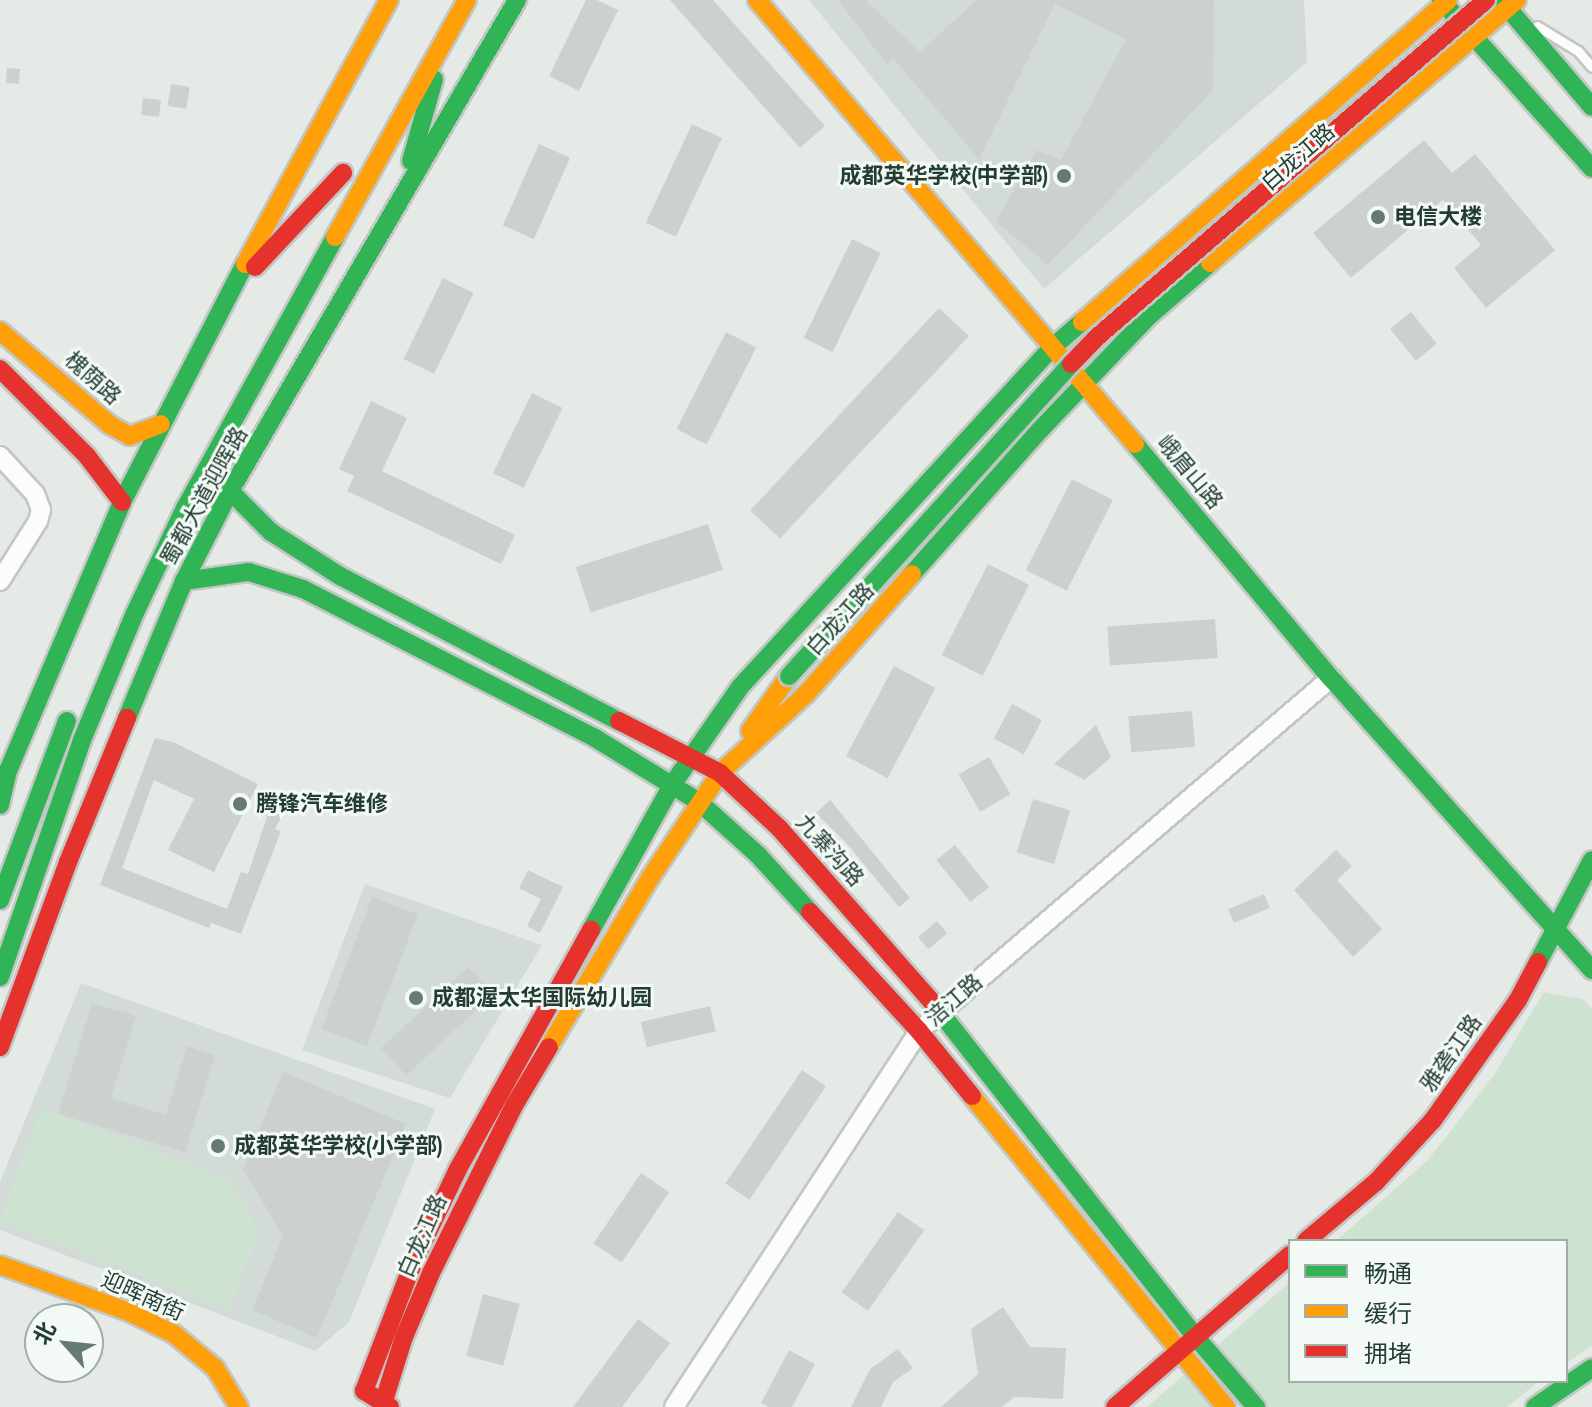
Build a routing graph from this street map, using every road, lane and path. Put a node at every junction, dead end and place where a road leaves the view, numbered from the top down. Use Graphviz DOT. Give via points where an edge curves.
graph roads {
  1 [pos="389,0"];
  2 [pos="517,0"];
  3 [pos="757,0"];
  4 [pos="1486,0"];
  5 [pos="1444,1"];
  6 [pos="1509,3"];
  7 [pos="464,6"];
  8 [pos="447,34"];
  9 [pos="1475,36"];
  10 [pos="1592,67"];
  11 [pos="1592,107"];
  12 [pos="1592,168"];
  13 [pos="401,195"];
  14 [pos="307,241"];
  15 [pos="230,292"];
  16 [pos="0,331"];
  17 [pos="1054,346"];
  18 [pos="0,369"];
  19 [pos="1085,383"];
  20 [pos="161,424"];
  21 [pos="0,456"];
  22 [pos="230,491"];
  23 [pos="122,502"];
  24 [pos="138,563"];
  25 [pos="0,581"];
  26 [pos="184,581"];
  27 [pos="94,662"];
  28 [pos="1331,678"];
  29 [pos="75,704"];
  30 [pos="691,755"];
  31 [pos="720,773"];
  32 [pos="672,785"];
  33 [pos="699,802"];
  34 [pos="0,805"];
  35 [pos="1592,860"];
  36 [pos="0,900"];
  37 [pos="1557,928"];
  38 [pos="1592,970"];
  39 [pos="0,977"];
  40 [pos="941,1012"];
  41 [pos="919,1031"];
  42 [pos="0,1047"];
  43 [pos="1308,1239"];
  44 [pos="1288,1257"];
  45 [pos="0,1265"];
  46 [pos="1195,1336"];
  47 [pos="1179,1351"];
  48 [pos="1592,1368"];
  49 [pos="385,1406"];
  50 [pos="239,1407"];
  51 [pos="674,1407"];
  52 [pos="1115,1407"];
  53 [pos="1226,1407"];
  54 [pos="1256,1407"];
  55 [pos="1535,1407"];
  1 -- 15 [label="main road"];
  2 -- 13 [label="main road, 蜀都大道迎晖路"];
  3 -- 17 [label="main road, 峨眉山路"];
  4 -- 31 [label="main road, bridge" via="1096,338 789,676"];
  5 -- 9 [label="main road"];
  5 -- 17 [label="main road, 白龙江路"];
  6 -- 9 [label="main road, 白龙江路"];
  6 -- 10 [label="lane" via="1578,51"];
  6 -- 11 [label="main road"];
  7 -- 8 [label="main road, 蜀都大道迎晖路"];
  8 -- 13 [label="main road"];
  8 -- 39 [label="main road, 蜀都大道迎晖路" via="185,508 134,615 82,740"];
  9 -- 12 [label="main road"];
  9 -- 19 [label="main road, 白龙江路" via="1149,316"];
  13 -- 22 [label="main road, 蜀都大道迎晖路"];
  14 -- 15 [label="main road" via="346,167"];
  15 -- 20 [label="main road"];
  16 -- 20 [label="main road, 槐荫路" via="110,425 130,436"];
  17 -- 19 [label="main road, 峨眉山路"];
  17 -- 30 [label="main road, 白龙江路" via="740,687"];
  18 -- 23 [label="main road" via="87,456"];
  19 -- 28 [label="main road, 峨眉山路"];
  19 -- 31 [label="main road, 白龙江路" via="806,694"];
  20 -- 23 [label="main road"];
  21 -- 25 [label="street" via="35,494 41,510"];
  22 -- 26 [label="main road, 蜀都大道迎晖路"];
  22 -- 30 [label="main road, 九寨沟路" via="271,532 340,576"];
  23 -- 34 [label="main road" via="8,771"];
  24 -- 27 [label="main road, 蜀都大道迎晖路"];
  26 -- 32 [label="main road" via="249,572 303,589 595,738"];
  26 -- 42 [label="main road, 蜀都大道迎晖路" via="68,862"];
  28 -- 37 [label="main road, 峨眉山路"];
  28 -- 40 [label="street, 涪江路"];
  29 -- 36 [label="main road"];
  30 -- 31 [label="main road, 九寨沟路"];
  30 -- 32 [label="main road, 白龙江路"];
  31 -- 33 [label="main road, 白龙江路"];
  31 -- 40 [label="main road, 九寨沟路" via="780,829"];
  32 -- 33 [label="main road"];
  32 -- 49 [label="main road, 白龙江路" via="458,1169 414,1261 364,1391"];
  33 -- 41 [label="main road" via="758,855"];
  33 -- 49 [label="main road, 白龙江路" via="583,989 480,1170 404,1337"];
  35 -- 37 [label="main road, 雅砻江路"];
  37 -- 38 [label="main road, 峨眉山路"];
  37 -- 43 [label="main road, 雅砻江路" via="1518,1000 1433,1120 1376,1182"];
  40 -- 41 [label="street, 涪江路"];
  40 -- 46 [label="main road, 九寨沟路"];
  41 -- 47 [label="main road"];
  41 -- 51 [label="street, 涪江路"];
  44 -- 46 [label="main road"];
  45 -- 50 [label="main road, 迎晖南街" via="174,1334 215,1368"];
  46 -- 47 [label="main road"];
  46 -- 54 [label="main road, 九寨沟路"];
  47 -- 52 [label="main road"];
  47 -- 53 [label="main road"];
  48 -- 55 [label="main road"];
}
